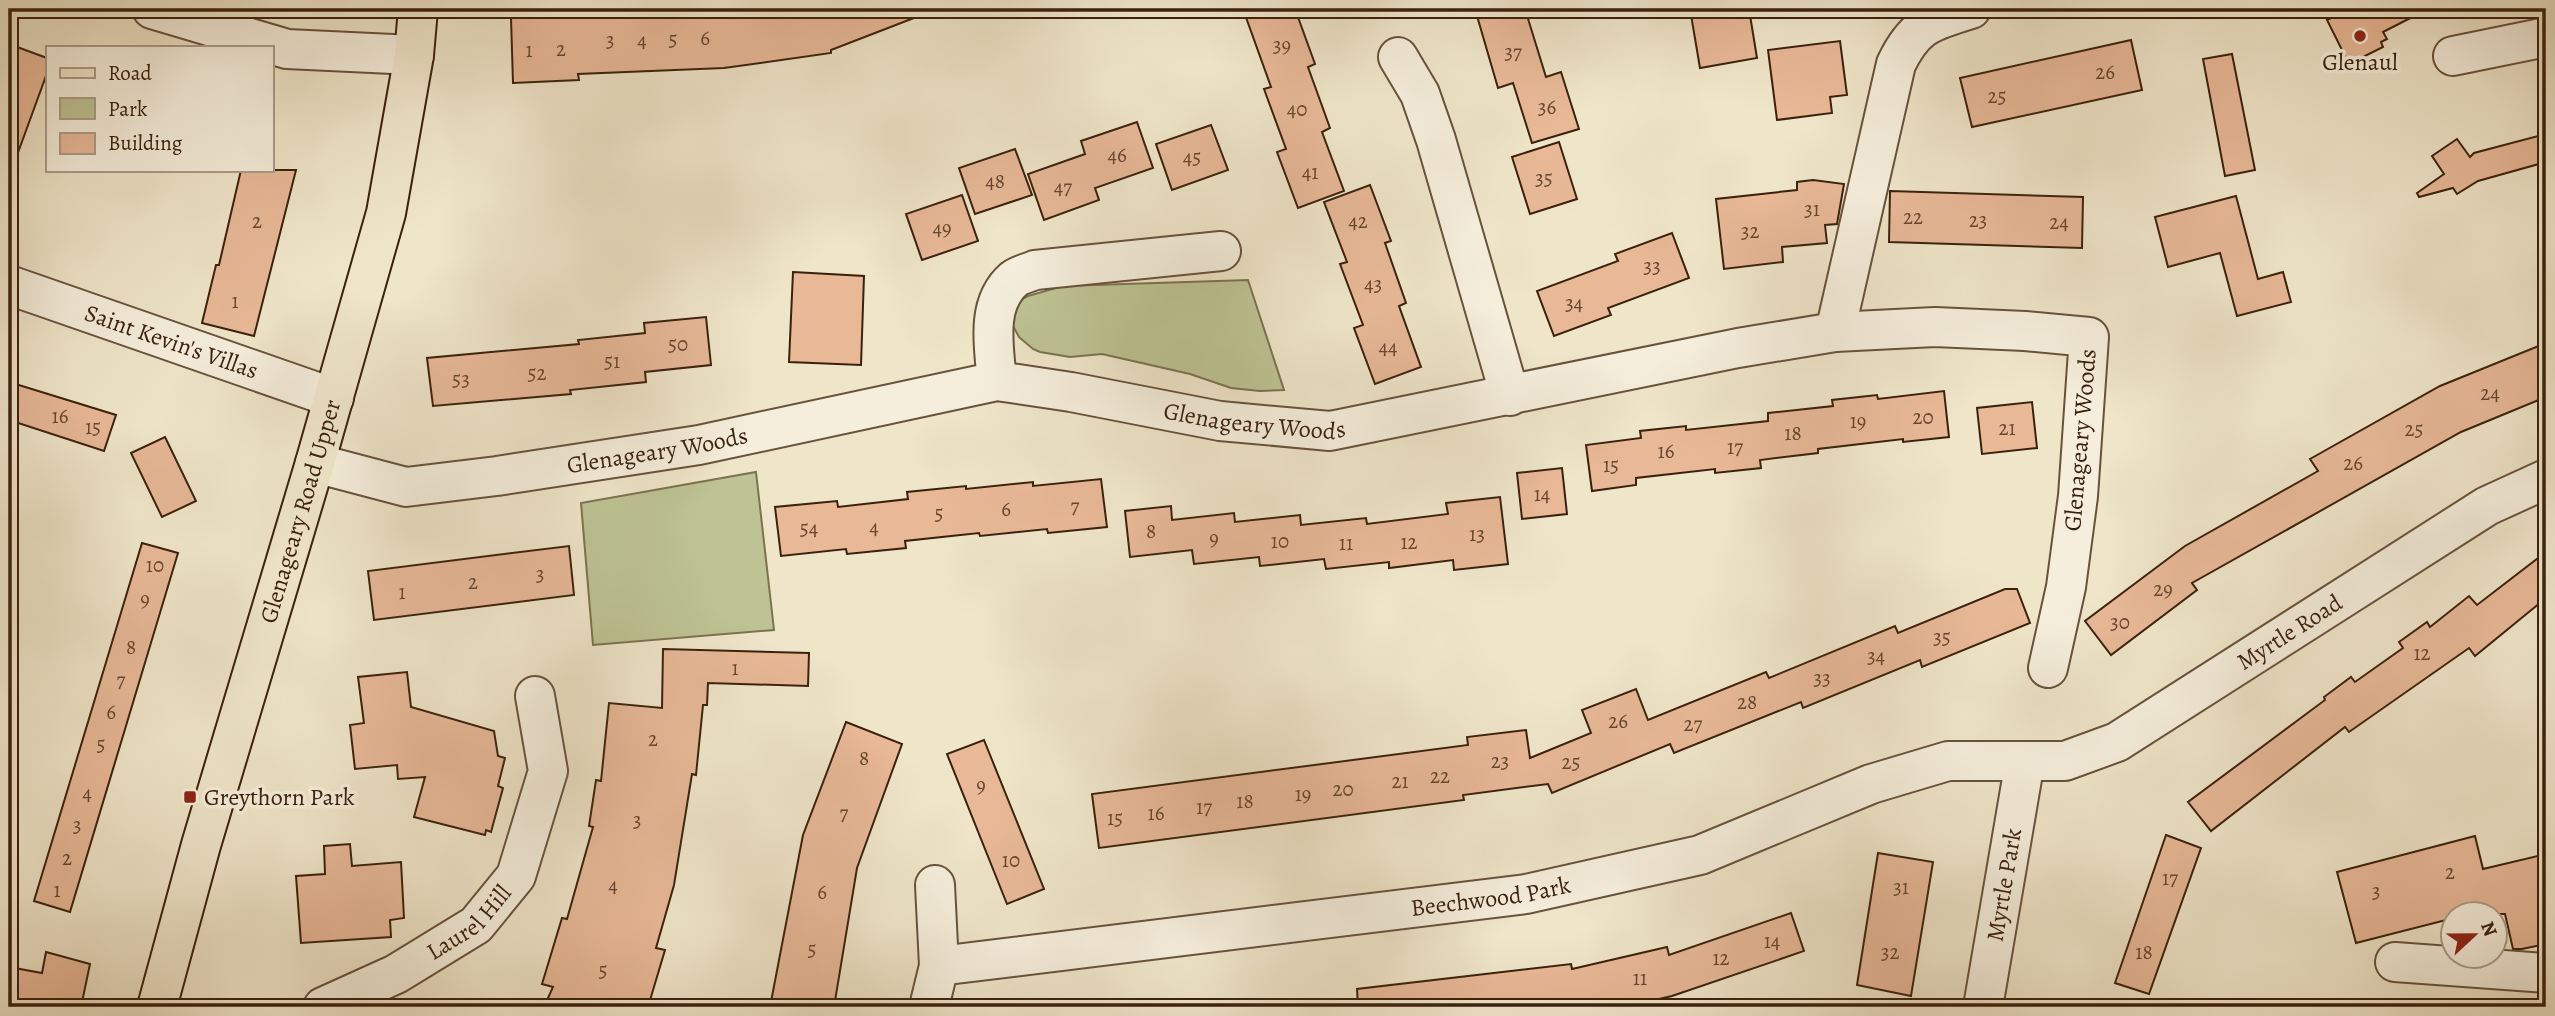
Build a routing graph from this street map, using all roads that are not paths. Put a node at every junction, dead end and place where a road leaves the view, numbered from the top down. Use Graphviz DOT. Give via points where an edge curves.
graph roads {
  1 [pos="152,9"];
  2 [pos="1971,9"];
  3 [pos="422,12"];
  4 [pos="2546,37"];
  5 [pos="414,55"];
  6 [pos="2452,56"];
  7 [pos="1398,57"];
  8 [pos="1221,251"];
  9 [pos="9,285"];
  10 [pos="1835,332"];
  11 [pos="997,381"];
  12 [pos="1510,396"];
  13 [pos="334,398"];
  14 [pos="315,463"];
  15 [pos="2546,479"];
  16 [pos="2048,668"];
  17 [pos="535,696"];
  18 [pos="2025,761"];
  19 [pos="935,885"];
  20 [pos="2395,962"];
  21 [pos="939,965"];
  22 [pos="2546,973"];
  23 [pos="157,1007"];
  24 [pos="323,1007"];
  25 [pos="929,1007"];
  26 [pos="1983,1007"];
  1 -- 5 [label="street" via="288,50"];
  2 -- 10 [label="street" via="1927,23 1907,42 1896,64"];
  3 -- 5 [label="main road, Glenageary Road Upper"];
  4 -- 6 [label="street"];
  5 -- 13 [label="main road, Glenageary Road Upper" via="386,213"];
  7 -- 12 [label="street" via="1420,94 1436,140"];
  8 -- 11 [label="street" via="1035,270 1015,278 995,313"];
  9 -- 13 [label="street, Saint Kevin's Villas"];
  10 -- 12 [label="street, Glenageary Woods"];
  10 -- 16 [label="street, Glenageary Woods" via="1935,327 2089,337 2078,496 2066,587"];
  11 -- 12 [label="street, Glenageary Woods" via="1220,421 1330,431"];
  11 -- 14 [label="street, Glenageary Woods" via="699,445 406,487"];
  13 -- 14 [label="main road, Glenageary Road Upper"];
  14 -- 23 [label="main road, Glenageary Road Upper"];
  15 -- 18 [label="street, Myrtle Road" via="2487,506 2116,742 2065,761"];
  17 -- 24 [label="street, Laurel Hill" via="548,771 516,876 476,925 396,974"];
  18 -- 21 [label="street, Beechwood Park" via="1948,761 1871,784 1700,855 1526,894"];
  18 -- 26 [label="street, Myrtle Park"];
  19 -- 21 [label="street"];
  20 -- 22 [label="street"];
  21 -- 25 [label="street"];
}
